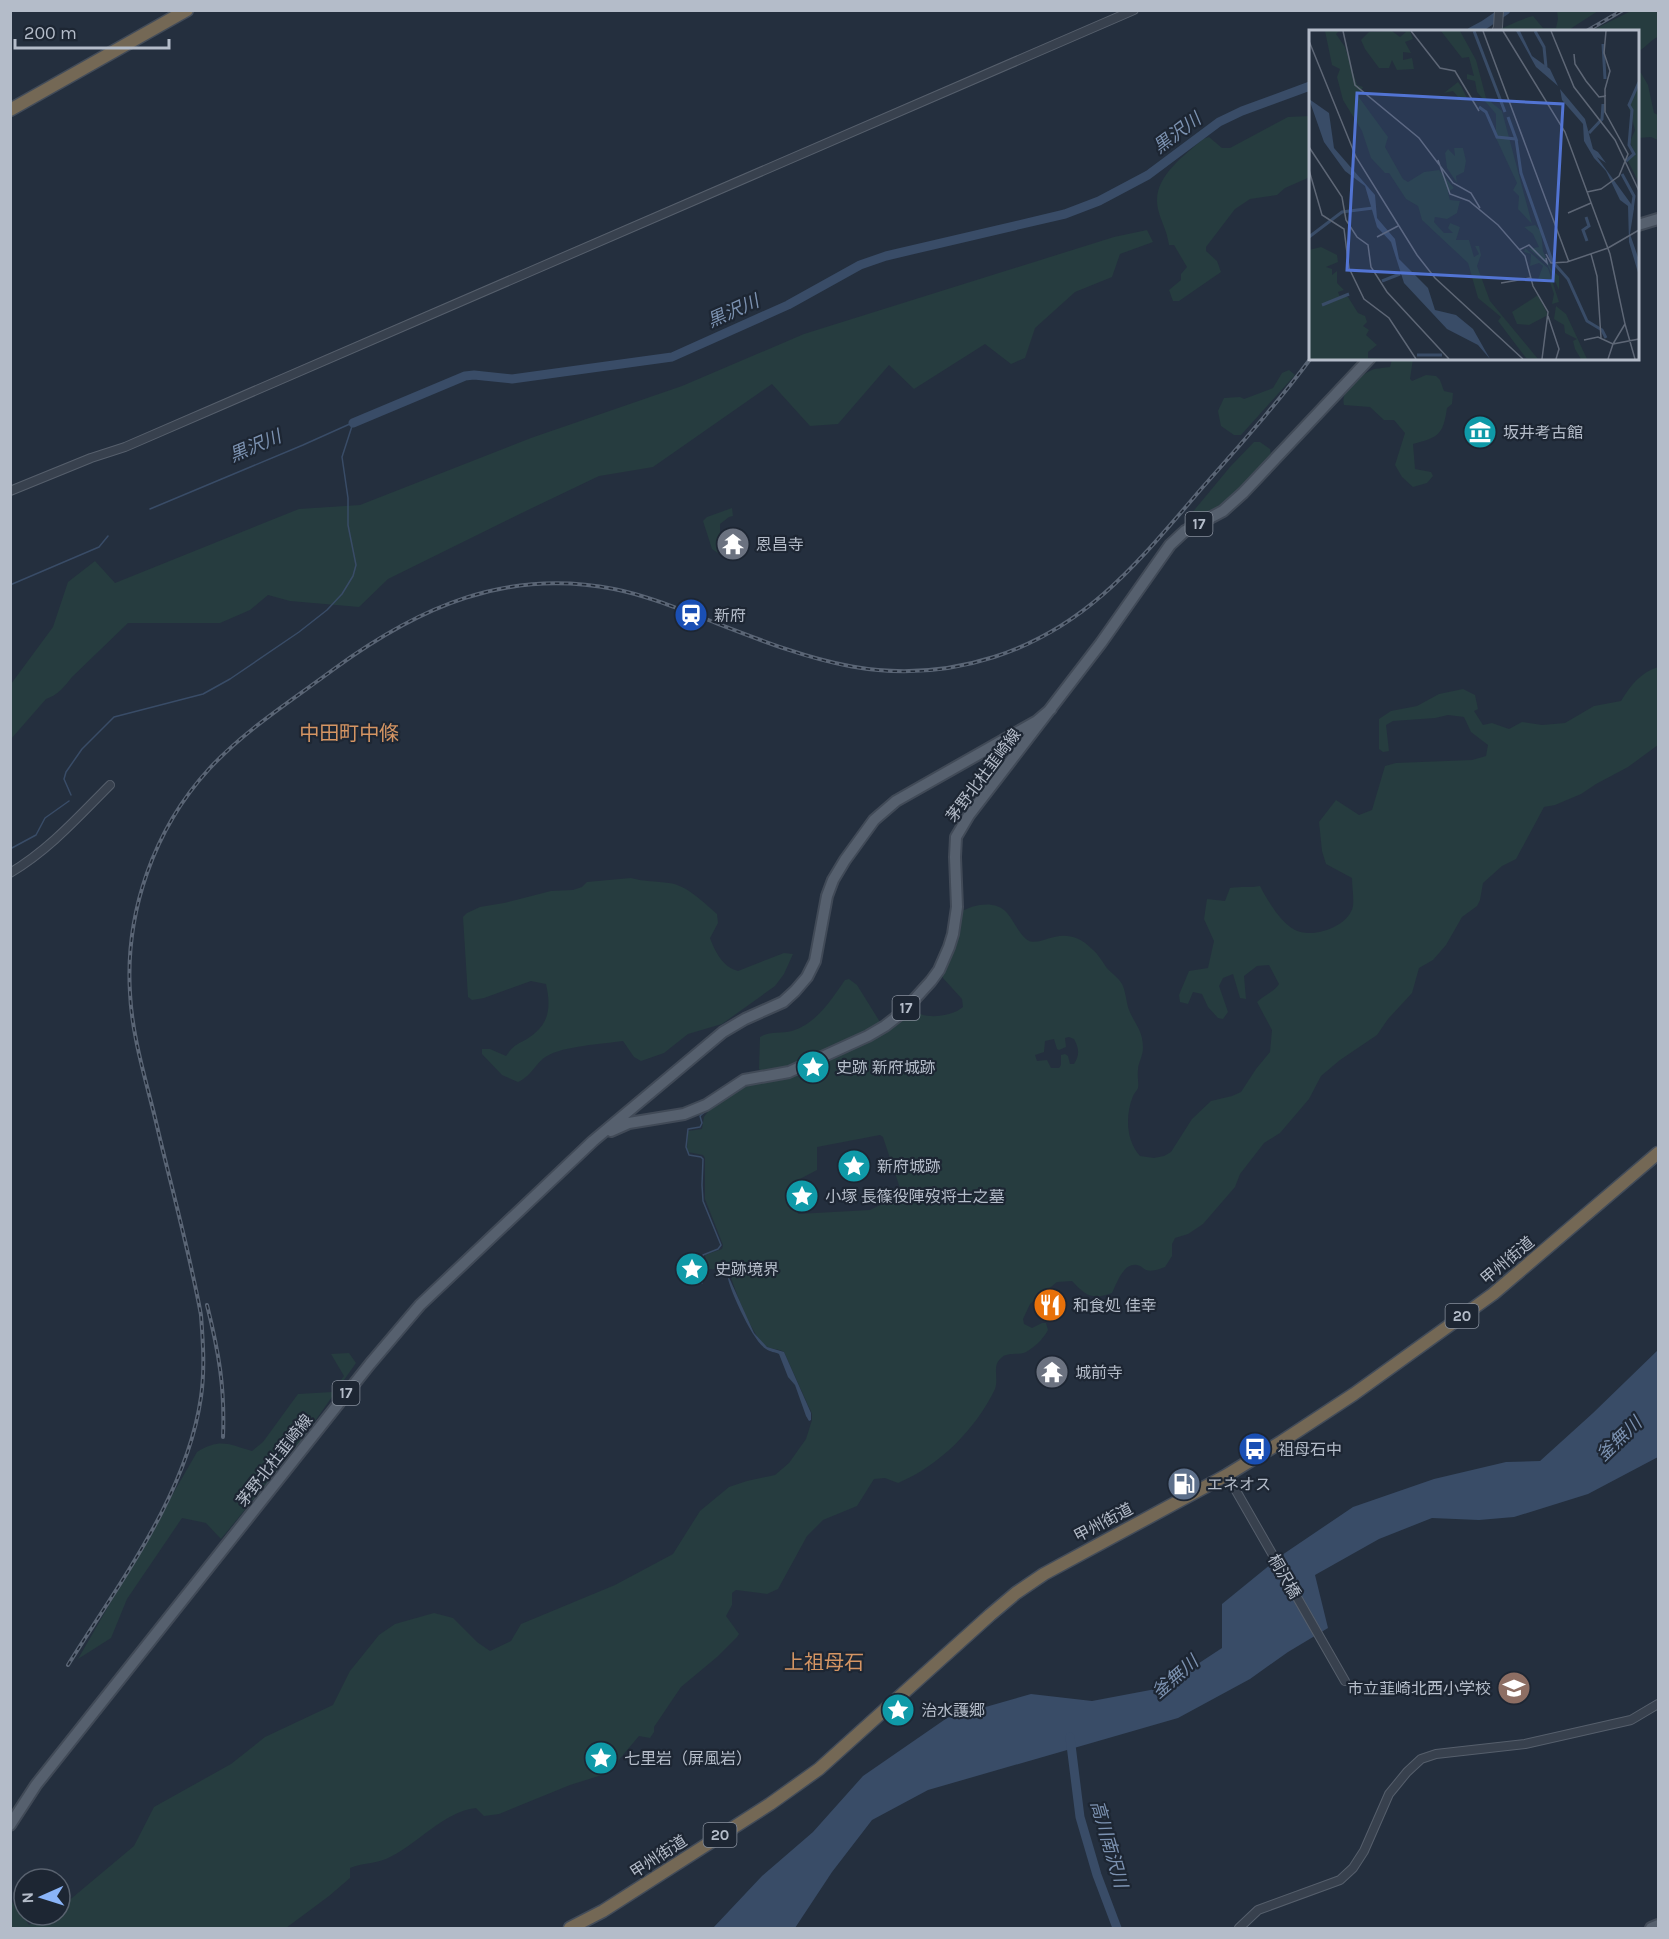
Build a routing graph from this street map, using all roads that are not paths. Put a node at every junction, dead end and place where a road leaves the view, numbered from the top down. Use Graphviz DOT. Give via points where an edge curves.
graph roads {
  1 [pos="187,10"];
  2 [pos="1134,10"];
  3 [pos="1499,14"];
  4 [pos="1497,30"];
  5 [pos="10,110"];
  6 [pos="1658,221"];
  7 [pos="1639,225"];
  8 [pos="1368,360"];
  9 [pos="10,491"];
  10 [pos="1052,709"];
  11 [pos="110,784"];
  12 [pos="10,873"];
  13 [pos="593,1142"];
  14 [pos="1659,1152"];
  15 [pos="1228,1477"];
  16 [pos="1345,1681"];
  17 [pos="1659,1704"];
  18 [pos="10,1825"];
  19 [pos="1659,1926"];
  20 [pos="570,1929"];
  21 [pos="1239,1929"];
  22 [pos="1651,1929"];
  1 -- 5 [label="highway"];
  2 -- 9 [label="street" via="125,447"];
  3 -- 4 [label="street"];
  6 -- 7 [label="main road"];
  8 -- 10 [label="main road, 茅野北杜韮崎線 / 17" via="1243,493 1170,545"];
  10 -- 13 [label="main road, 茅野北杜韮崎線 / 17" via="880,813 833,880 815,961 795,991 783,1002 723,1032"];
  10 -- 13 [label="main road, 茅野北杜韮崎線 / 17" via="958,831 953,934 939,970 903,1012 868,1036 789,1072 744,1080 701,1108 673,1117 629,1123"];
  11 -- 12 [label="street" via="55,842"];
  13 -- 18 [label="main road, 茅野北杜韮崎線 / 17" via="396,1331 36,1785"];
  14 -- 15 [label="highway, 甲州街道 / 20" via="1493,1294 1354,1394"];
  15 -- 16 [label="street, 桐沢橋"];
  15 -- 20 [label="highway, 甲州街道 / 20" via="1091,1547 1025,1586 819,1769"];
  17 -- 21 [label="street" via="1632,1720 1526,1744 1421,1759 1389,1794 1353,1868 1340,1880 1258,1910"];
  19 -- 22 [label="main road"];
}
